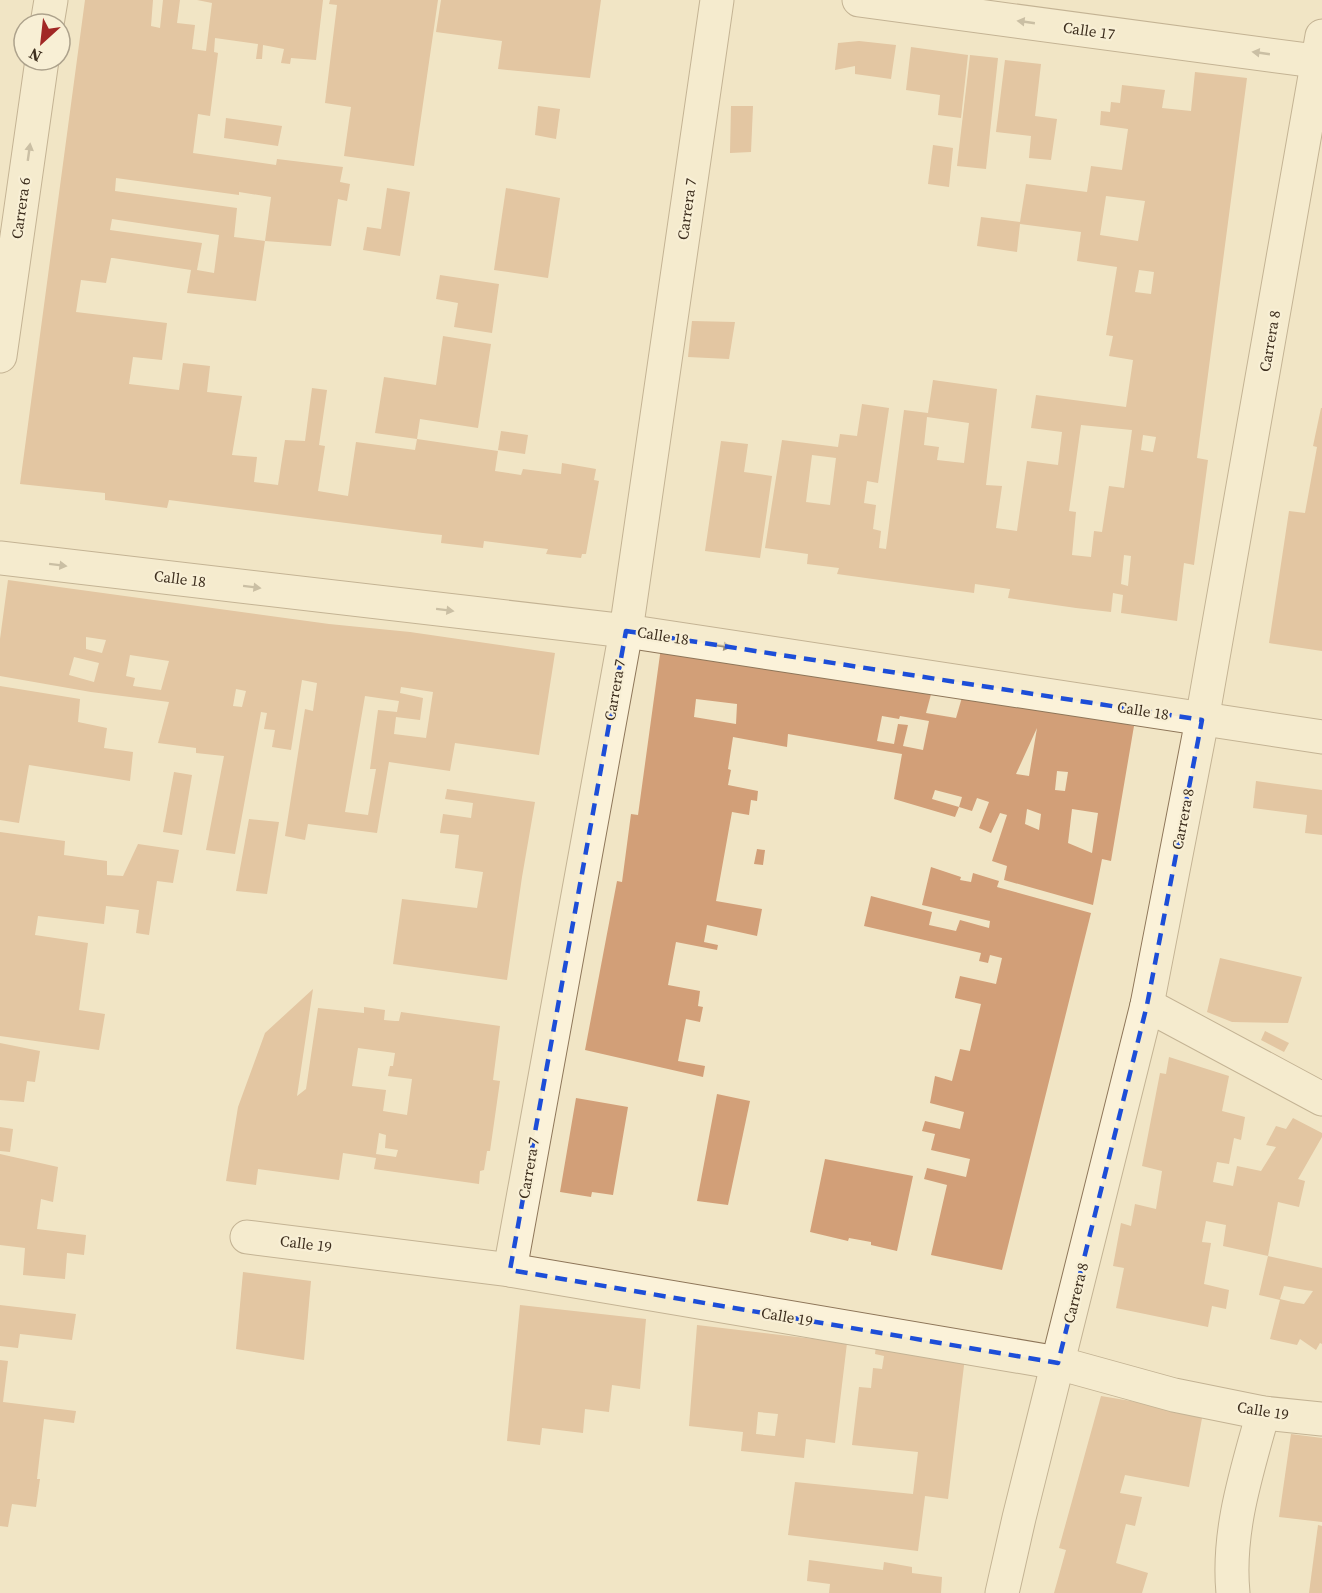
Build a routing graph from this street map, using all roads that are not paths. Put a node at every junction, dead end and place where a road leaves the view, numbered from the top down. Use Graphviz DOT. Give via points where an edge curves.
graph roads {
  1 [pos="717,0"];
  2 [pos="859,0"];
  3 [pos="1321,55"];
  4 [pos="40,72"];
  5 [pos="0,356"];
  6 [pos="0,558"];
  7 [pos="626,631"];
  8 [pos="1203,720"];
  9 [pos="1322,737"];
  10 [pos="1147,1005"];
  11 [pos="1322,1099"];
  12 [pos="247,1237"];
  13 [pos="510,1270"];
  14 [pos="1058,1363"];
  15 [pos="1263,1413"];
  16 [pos="1322,1419"];
  17 [pos="1002,1593"];
  18 [pos="1233,1593"];
  1 -- 7 [label="street, Carrera 7"];
  3 -- 2 [label="street, Calle 17, one-way"];
  3 -- 8 [label="street, Carrera 8"];
  5 -- 4 [label="street, Carrera 6, one-way"];
  6 -- 7 [label="street, Calle 18, one-way"];
  7 -- 8 [label="street, Calle 18, one-way"];
  7 -- 13 [label="street, Carrera 7"];
  8 -- 9 [label="street, Calle 18"];
  8 -- 10 [label="street, Carrera 8"];
  10 -- 11 [label="street"];
  10 -- 14 [label="street, Carrera 8"];
  12 -- 13 [label="street, Calle 19"];
  13 -- 14 [label="street, Calle 19"];
  14 -- 15 [label="street, Calle 19" via="1174,1395"];
  14 -- 17 [label="street, Carrera 8"];
  15 -- 16 [label="street, Calle 19"];
  15 -- 18 [label="street" via="1240,1496 1231,1568"];
}
